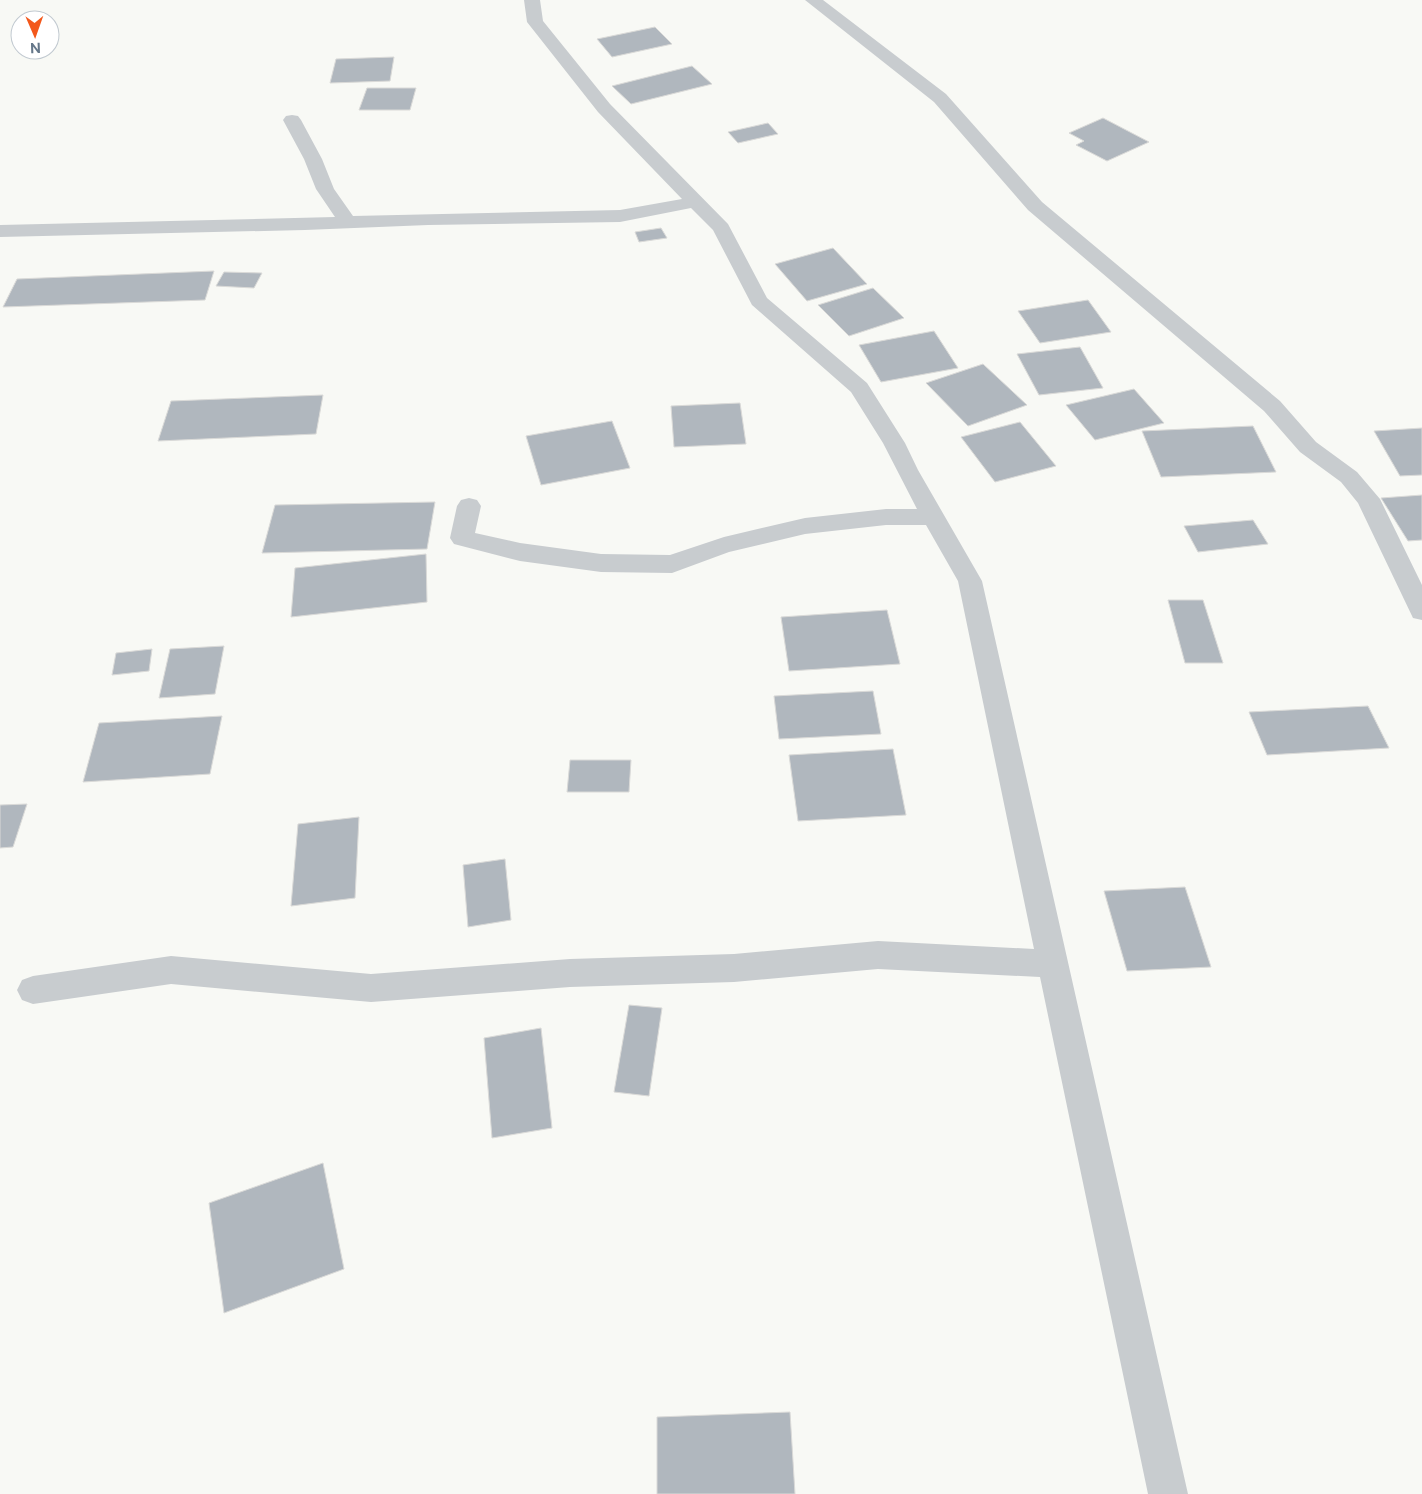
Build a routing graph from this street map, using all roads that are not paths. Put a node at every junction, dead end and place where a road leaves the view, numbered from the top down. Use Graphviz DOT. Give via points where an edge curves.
graph roads {
  1 [pos="532,0"];
  2 [pos="813,0"];
  3 [pos="292,120"];
  4 [pos="696,202"];
  5 [pos="348,222"];
  6 [pos="0,231"];
  7 [pos="469,506"];
  8 [pos="933,517"];
  9 [pos="1422,611"];
  10 [pos="1052,964"];
  11 [pos="33,990"];
  12 [pos="1168,1494"];
  1 -- 4 [label="street" via="535,22 597,100"];
  2 -- 9 [label="street" via="940,98 1035,206 1272,406 1308,447 1349,478 1368,499"];
  3 -- 5 [label="street" via="325,189"];
  4 -- 5 [label="street" via="620,216"];
  4 -- 8 [label="street" via="721,228 759,301 859,388"];
  5 -- 6 [label="street"];
  7 -- 8 [label="street" via="462,538 520,552 601,563 672,564 724,545 805,526 886,517"];
  8 -- 10 [label="street" via="970,581"];
  10 -- 11 [label="street" via="878,955 734,968 570,973 371,988 171,970"];
  10 -- 12 [label="street"];
}
